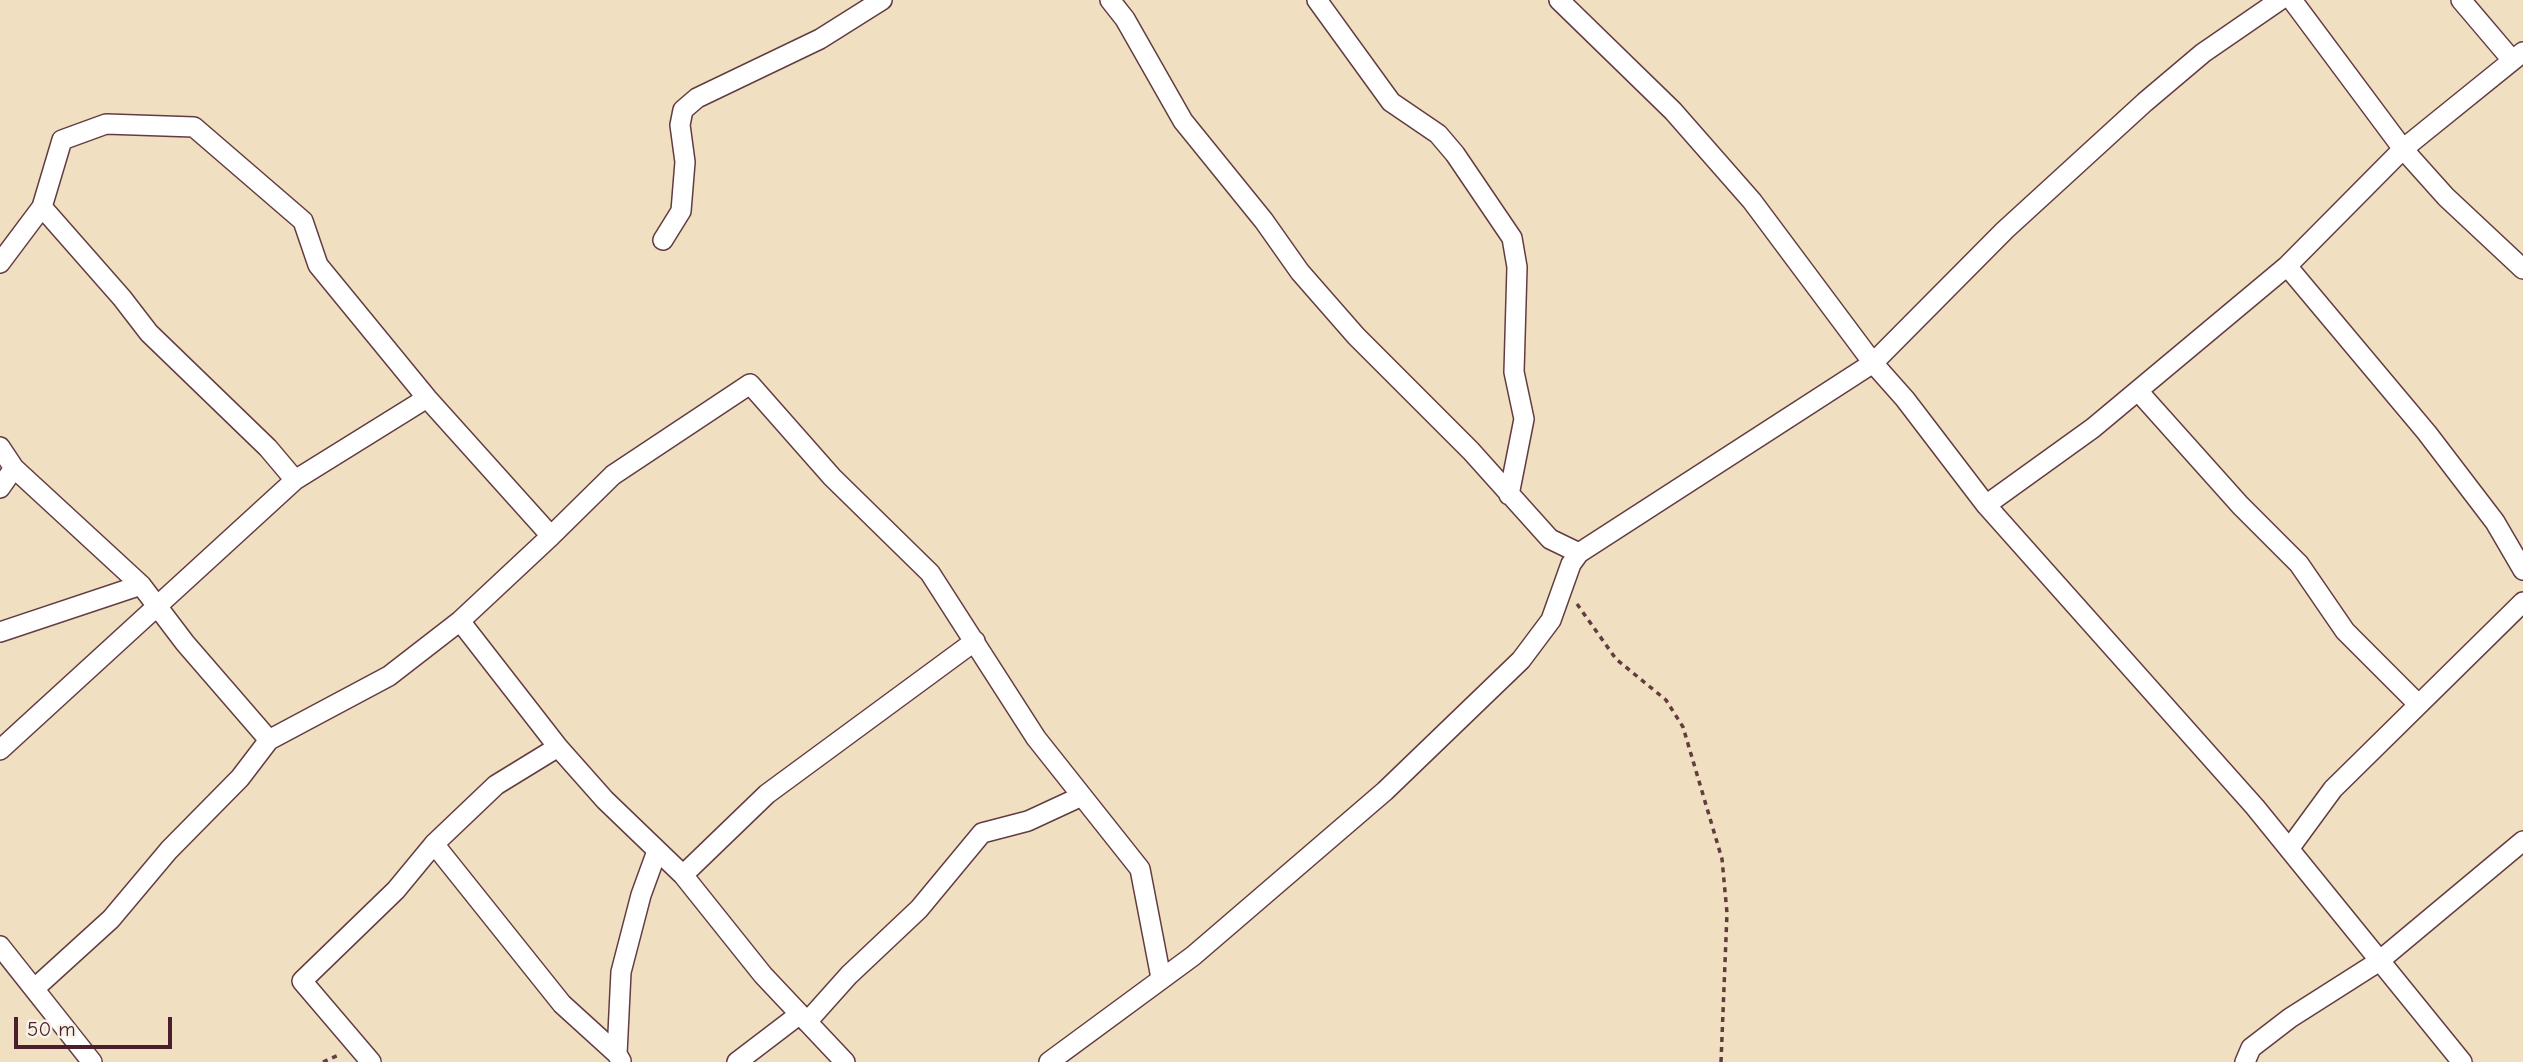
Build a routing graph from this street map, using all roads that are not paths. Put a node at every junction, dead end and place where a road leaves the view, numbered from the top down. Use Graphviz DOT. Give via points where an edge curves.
graph roads {
  1 [pos="882,0"];
  2 [pos="1110,0"];
  3 [pos="1317,0"];
  4 [pos="1559,0"];
  5 [pos="2280,0"];
  6 [pos="2292,0"];
  7 [pos="2461,0"];
  8 [pos="2518,56"];
  9 [pos="2403,149"];
  10 [pos="42,207"];
  11 [pos="663,240"];
  12 [pos="0,263"];
  13 [pos="2287,266"];
  14 [pos="2523,269"];
  15 [pos="1873,363"];
  16 [pos="2138,391"];
  17 [pos="427,398"];
  18 [pos="0,447"];
  19 [pos="14,468"];
  20 [pos="295,480"];
  21 [pos="0,488"];
  22 [pos="1509,495"];
  23 [pos="1986,505"];
  24 [pos="551,536"];
  25 [pos="1579,553"];
  26 [pos="2523,570"];
  27 [pos="141,585"];
  28 [pos="2523,602"];
  29 [pos="156,605"];
  30 [pos="460,621"];
  31 [pos="0,632"];
  32 [pos="975,641"];
  33 [pos="2417,703"];
  34 [pos="269,740"];
  35 [pos="558,747"];
  36 [pos="0,750"];
  37 [pos="1082,796"];
  38 [pos="2523,841"];
  39 [pos="434,844"];
  40 [pos="2289,849"];
  41 [pos="657,851"];
  42 [pos="683,874"];
  43 [pos="2,954"];
  44 [pos="2378,962"];
  45 [pos="1161,978"];
  46 [pos="34,989"];
  47 [pos="804,1018"];
  48 [pos="619,1058"];
  49 [pos="92,1062"];
  50 [pos="371,1062"];
  51 [pos="737,1062"];
  52 [pos="845,1062"];
  53 [pos="1049,1062"];
  54 [pos="2245,1062"];
  55 [pos="2462,1062"];
  1 -- 11 [label="street" via="683,110 681,211"];
  2 -- 22 [label="street" via="1183,121 1300,272 1356,337"];
  3 -- 22 [label="street" via="1391,102 1438,134 1455,154 1512,238 1517,267 1514,372 1524,418"];
  4 -- 15 [label="street" via="1673,111 1752,201"];
  5 -- 15 [label="street" via="2203,52 2127,118 2005,230"];
  6 -- 9 [label="street"];
  7 -- 8 [label="street"];
  8 -- 9 [label="street"];
  9 -- 13 [label="street"];
  9 -- 14 [label="street" via="2446,197"];
  10 -- 12 [label="street"];
  10 -- 17 [label="street" via="62,140 106,124 194,127 303,221 318,265"];
  10 -- 20 [label="street" via="149,333"];
  13 -- 16 [label="street"];
  13 -- 26 [label="street" via="2427,433 2495,522"];
  15 -- 23 [label="street"];
  15 -- 25 [label="street"];
  16 -- 23 [label="street"];
  16 -- 33 [label="street" via="2299,564 2345,631"];
  17 -- 20 [label="street"];
  17 -- 24 [label="street"];
  18 -- 19 [label="street"];
  19 -- 21 [label="street"];
  19 -- 27 [label="street"];
  20 -- 29 [label="street"];
  22 -- 25 [label="street" via="1550,539"];
  23 -- 40 [label="street"];
  24 -- 30 [label="street"];
  24 -- 32 [label="street" via="612,475 750,384 832,477 930,573"];
  25 -- 45 [label="street" via="1551,620 1521,660 1385,790 1193,956"];
  27 -- 29 [label="street"];
  27 -- 31 [label="street"];
  28 -- 33 [label="street"];
  29 -- 34 [label="street"];
  29 -- 36 [label="street"];
  30 -- 34 [label="street" via="389,676"];
  30 -- 35 [label="street"];
  32 -- 37 [label="street" via="1036,738"];
  32 -- 42 [label="street" via="766,794"];
  33 -- 40 [label="street" via="2333,789"];
  34 -- 46 [label="street" via="111,919"];
  35 -- 39 [label="street" via="496,785"];
  35 -- 41 [label="street"];
  37 -- 45 [label="street" via="1140,869"];
  37 -- 47 [label="street" via="1028,821 982,833 919,909"];
  38 -- 44 [label="street"];
  39 -- 48 [label="street" via="562,1004"];
  39 -- 50 [label="street" via="396,890 302,981"];
  40 -- 44 [label="street"];
  41 -- 42 [label="street"];
  41 -- 48 [label="street" via="621,972"];
  42 -- 47 [label="street" via="763,975"];
  43 -- 46 [label="street"];
  44 -- 54 [label="street" via="2290,1018 2251,1048"];
  44 -- 55 [label="street"];
  45 -- 53 [label="street"];
  46 -- 49 [label="street"];
  47 -- 51 [label="street"];
  47 -- 52 [label="street"];
}
